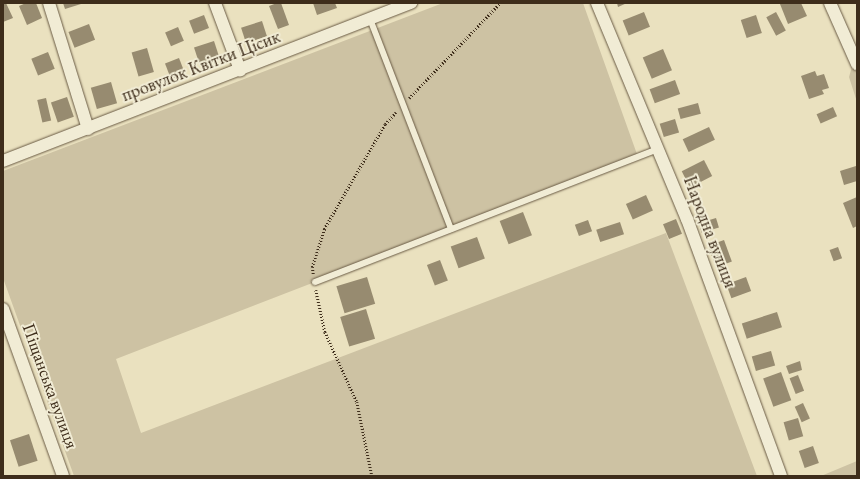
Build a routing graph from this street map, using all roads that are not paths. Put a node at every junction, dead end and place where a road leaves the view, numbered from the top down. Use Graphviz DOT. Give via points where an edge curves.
graph roads {
  1 [pos="49,3"];
  2 [pos="215,3"];
  3 [pos="411,3"];
  4 [pos="598,3"];
  5 [pos="830,3"];
  6 [pos="393,6"];
  7 [pos="370,19"];
  8 [pos="857,64"];
  9 [pos="240,70"];
  10 [pos="88,129"];
  11 [pos="658,149"];
  12 [pos="3,161"];
  13 [pos="451,229"];
  14 [pos="315,282"];
  15 [pos="3,309"];
  16 [pos="63,476"];
  17 [pos="781,476"];
  1 -- 10 [label="street"];
  2 -- 9 [label="street"];
  3 -- 6 [label="street, провулок Квітки Цісик"];
  4 -- 11 [label="street, Народна вулиця"];
  5 -- 8 [label="street"];
  6 -- 7 [label="street, провулок Квітки Цісик"];
  7 -- 9 [label="street, провулок Квітки Цісик"];
  7 -- 13 [label="lane"];
  9 -- 10 [label="street, провулок Квітки Цісик"];
  10 -- 12 [label="street, провулок Квітки Цісик"];
  11 -- 13 [label="lane"];
  11 -- 17 [label="street, Народна вулиця" via="687,219"];
  13 -- 14 [label="lane"];
  15 -- 16 [label="street, Піщанська вулиця"];
}
